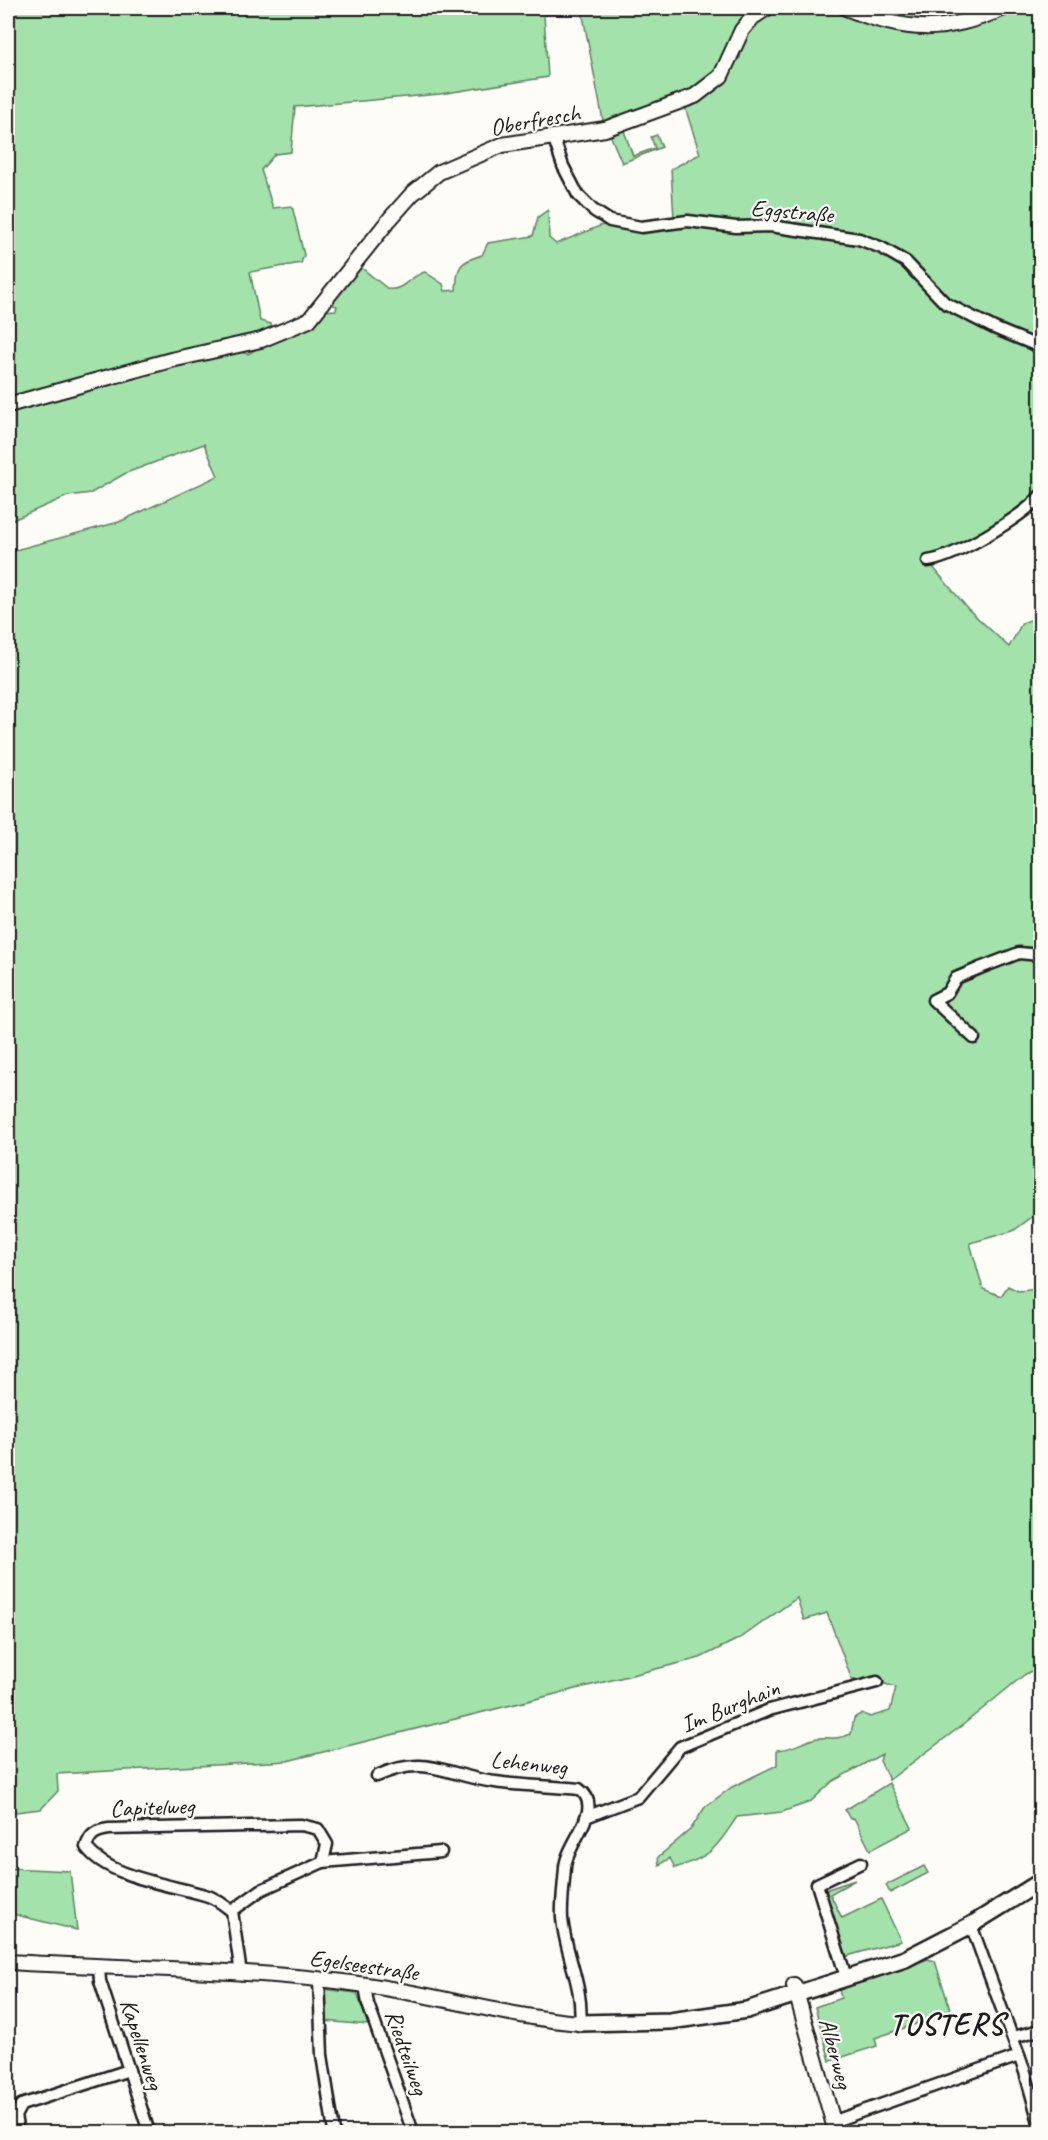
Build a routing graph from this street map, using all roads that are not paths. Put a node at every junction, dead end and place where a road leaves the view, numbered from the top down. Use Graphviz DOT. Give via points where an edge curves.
graph roads {
  1 [pos="767,8"];
  2 [pos="846,8"];
  3 [pos="1004,8"];
  4 [pos="554,139"];
  5 [pos="1041,347"];
  6 [pos="8,405"];
  7 [pos="1041,496"];
  8 [pos="928,561"];
  9 [pos="1041,955"];
  10 [pos="974,1038"];
  11 [pos="877,1682"];
  12 [pos="376,1776"];
  13 [pos="586,1817"];
  14 [pos="441,1852"];
  15 [pos="323,1862"];
  16 [pos="861,1863"];
  17 [pos="1041,1882"];
  18 [pos="232,1911"];
  19 [pos="971,1925"];
  20 [pos="8,1962"];
  21 [pos="99,1967"];
  22 [pos="845,1972"];
  23 [pos="241,1974"];
  24 [pos="319,1980"];
  25 [pos="365,1985"];
  26 [pos="795,1989"];
  27 [pos="580,2023"];
  28 [pos="1041,2030"];
  29 [pos="1013,2037"];
  30 [pos="1019,2056"];
  31 [pos="129,2070"];
  32 [pos="1041,2126"];
  33 [pos="834,2127"];
  34 [pos="18,2133"];
  35 [pos="149,2133"];
  36 [pos="334,2133"];
  37 [pos="413,2133"];
  1 -- 4 [label="street, Oberfresch" via="742,30 726,68 706,89 605,129"];
  2 -- 3 [label="street" via="882,22 923,28 956,25"];
  4 -- 5 [label="street, Eggstraße" via="578,195 610,221 641,227 688,220 771,226 859,239 906,262 945,303"];
  4 -- 6 [label="street, Oberfresch" via="502,145 440,172 412,194 309,320 276,336"];
  7 -- 8 [label="street" via="1017,517 945,558"];
  9 -- 10 [label="street" via="1019,953 980,968 956,978 947,993 933,1000"];
  11 -- 13 [label="street, Im Burghain" via="769,1710 680,1747 638,1797"];
  12 -- 13 [label="street, Lehenweg" via="417,1764 496,1783 579,1788 590,1805"];
  13 -- 27 [label="street" via="566,1861 562,1919 582,2006"];
  14 -- 15 [label="street"];
  15 -- 18 [label="street" via="261,1890"];
  15 -- 18 [label="street, Capitelweg" via="325,1838 318,1829 301,1825 109,1829 96,1830 89,1837 86,1847 92,1856 107,1864 211,1897"];
  16 -- 22 [label="street" via="817,1884"];
  17 -- 19 [label="main road, Egelseestraße"];
  18 -- 23 [label="street"];
  19 -- 22 [label="main road, Egelseestraße" via="911,1953 904,1949"];
  19 -- 29 [label="street"];
  20 -- 21 [label="street, Egelseestraße"];
  21 -- 23 [label="street, Egelseestraße"];
  21 -- 31 [label="street, Kapellenweg"];
  22 -- 26 [label="main road, Egelseestraße"];
  23 -- 24 [label="street, Egelseestraße"];
  24 -- 25 [label="street, Egelseestraße"];
  24 -- 36 [label="street" via="322,2055"];
  25 -- 27 [label="street, Egelseestraße" via="515,2016"];
  25 -- 37 [label="street, Riedteilweg"];
  26 -- 27 [label="main road, Egelseestraße" via="716,2007 712,2013 670,2020"];
  26 -- 33 [label="street, Alberweg"];
  28 -- 29 [label="street"];
  29 -- 30 [label="street"];
  30 -- 32 [label="street"];
  30 -- 33 [label="street"];
  31 -- 34 [label="street" via="21,2105 15,2116"];
  31 -- 35 [label="street, Kapellenweg"];
}
